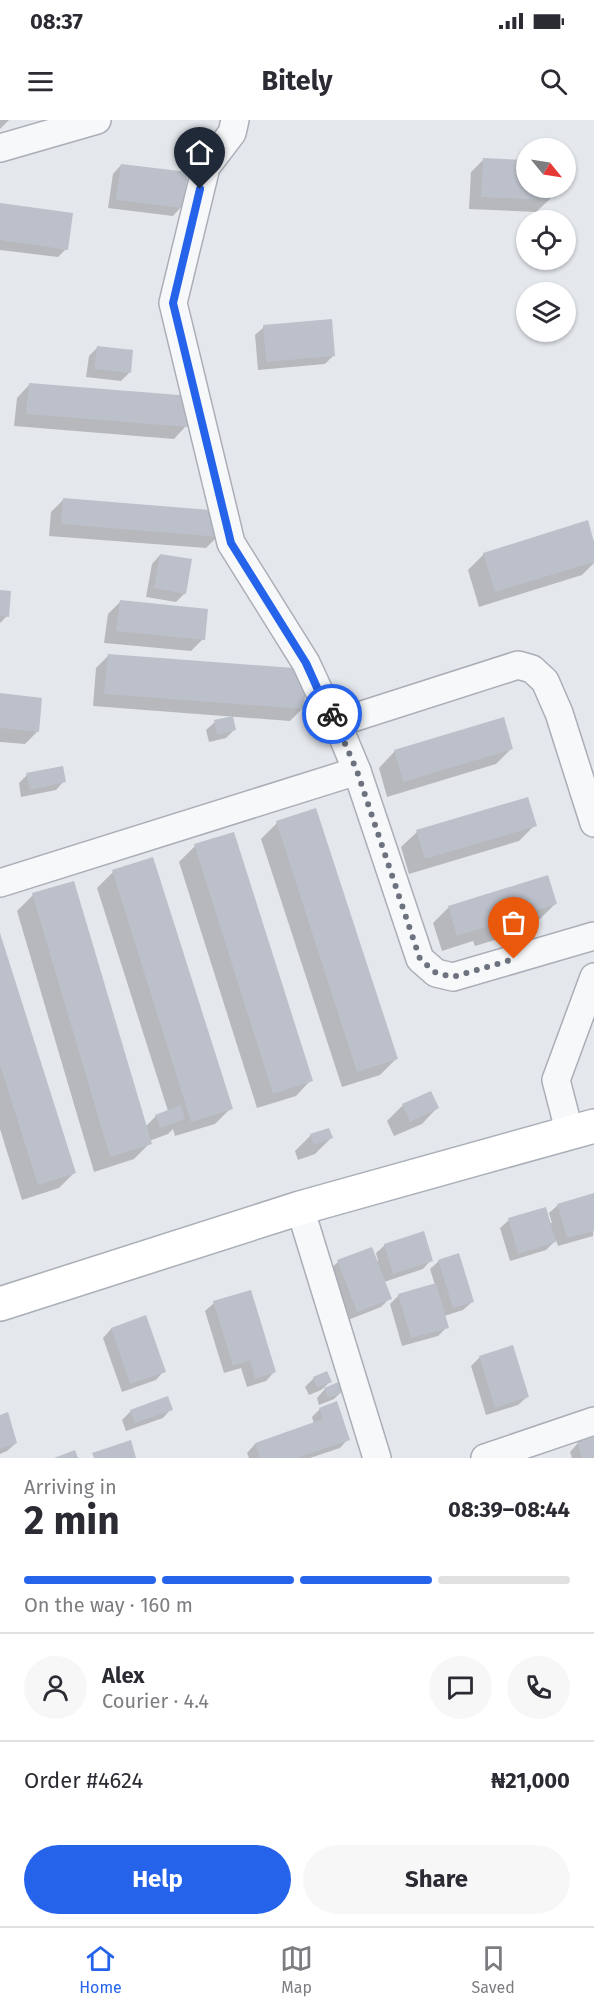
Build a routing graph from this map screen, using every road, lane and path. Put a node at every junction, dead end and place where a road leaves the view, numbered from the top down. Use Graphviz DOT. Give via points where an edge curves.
graph roads {
  1 [pos="97,120"];
  2 [pos="235,120"];
  3 [pos="0,148"];
  4 [pos="337,723"];
  5 [pos="357,771"];
  6 [pos="594,823"];
  7 [pos="0,883"];
  8 [pos="594,936"];
  9 [pos="594,977"];
  10 [pos="582,1130"];
  11 [pos="300,1208"];
  12 [pos="0,1304"];
  13 [pos="594,1421"];
  14 [pos="377,1458"];
  15 [pos="485,1458"];
  1 -- 3 [label="street"];
  2 -- 4 [label="street" via="232,133 206,167 173,303 231,543 306,663"];
  4 -- 5 [label="street"];
  4 -- 6 [label="street" via="518,665 532,669 545,681 560,713"];
  5 -- 7 [label="street"];
  5 -- 8 [label="street" via="420,959 436,973 453,977"];
  9 -- 10 [label="street" via="556,1080"];
  10 -- 11 [label="main road"];
  11 -- 12 [label="main road"];
  11 -- 14 [label="street"];
  13 -- 15 [label="street"];
}
